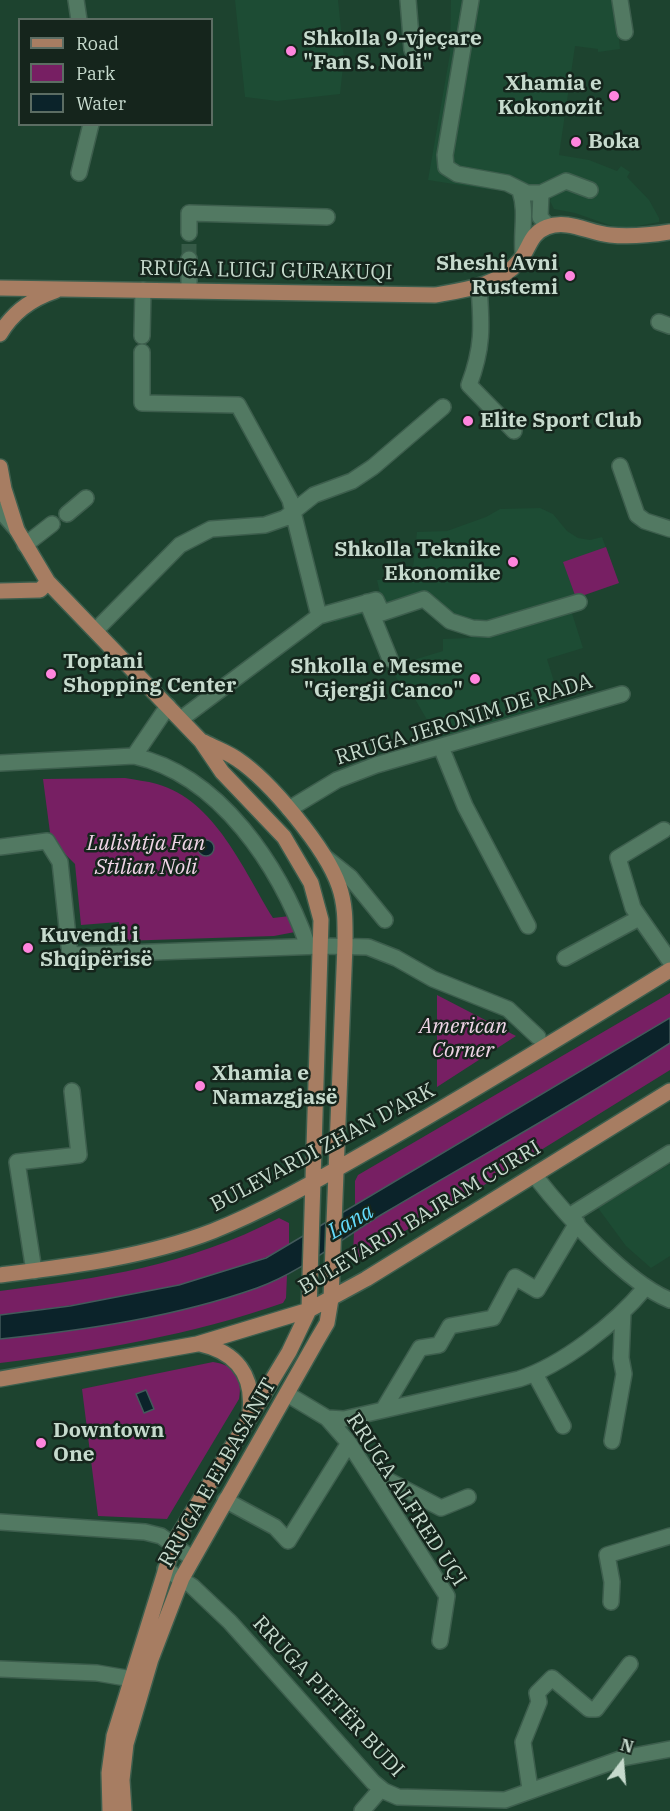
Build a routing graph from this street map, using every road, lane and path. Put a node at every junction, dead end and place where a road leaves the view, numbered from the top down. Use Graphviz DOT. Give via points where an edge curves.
graph roads {
  1 [pos="76,0"];
  2 [pos="408,0"];
  3 [pos="471,0"];
  4 [pos="620,0"];
  5 [pos="79,18"];
  6 [pos="625,32"];
  7 [pos="412,50"];
  8 [pos="91,126"];
  9 [pos="79,173"];
  10 [pos="515,187"];
  11 [pos="590,190"];
  12 [pos="542,193"];
  13 [pos="327,217"];
  14 [pos="549,226"];
  15 [pos="670,232"];
  16 [pos="189,234"];
  17 [pos="523,256"];
  18 [pos="189,260"];
  19 [pos="479,287"];
  20 [pos="0,288"];
  21 [pos="60,289"];
  22 [pos="143,290"];
  23 [pos="189,290"];
  24 [pos="0,334"];
  25 [pos="142,336"];
  26 [pos="142,352"];
  27 [pos="443,407"];
  28 [pos="514,430"];
  29 [pos="620,466"];
  30 [pos="0,467"];
  31 [pos="86,498"];
  32 [pos="0,510"];
  33 [pos="293,510"];
  34 [pos="67,514"];
  35 [pos="52,525"];
  36 [pos="17,530"];
  37 [pos="670,530"];
  38 [pos="25,545"];
  39 [pos="48,582"];
  40 [pos="0,591"];
  41 [pos="368,602"];
  42 [pos="579,602"];
  43 [pos="319,616"];
  44 [pos="96,630"];
  45 [pos="390,658"];
  46 [pos="622,694"];
  47 [pos="168,706"];
  48 [pos="181,720"];
  49 [pos="201,741"];
  50 [pos="441,747"];
  51 [pos="134,756"];
  52 [pos="0,763"];
  53 [pos="289,809"];
  54 [pos="664,830"];
  55 [pos="0,846"];
  56 [pos="325,857"];
  57 [pos="639,918"];
  58 [pos="385,920"];
  59 [pos="528,926"];
  60 [pos="345,945"];
  61 [pos="315,946"];
  62 [pos="565,958"];
  63 [pos="670,962"];
  64 [pos="670,970"];
  65 [pos="538,1037"];
  66 [pos="72,1091"];
  67 [pos="670,1091"];
  68 [pos="670,1153"];
  69 [pos="338,1168"];
  70 [pos="535,1176"];
  71 [pos="314,1182"];
  72 [pos="573,1220"];
  73 [pos="34,1271"];
  74 [pos="0,1275"];
  75 [pos="645,1288"];
  76 [pos="331,1299"];
  77 [pos="670,1300"];
  78 [pos="309,1310"];
  79 [pos="623,1311"];
  80 [pos="197,1344"];
  81 [pos="535,1374"];
  82 [pos="0,1379"];
  83 [pos="287,1394"];
  84 [pos="383,1410"];
  85 [pos="250,1414"];
  86 [pos="327,1418"];
  87 [pos="563,1426"];
  88 [pos="612,1441"];
  89 [pos="349,1443"];
  90 [pos="364,1468"];
  91 [pos="468,1497"];
  92 [pos="225,1500"];
  93 [pos="0,1522"];
  94 [pos="670,1536"];
  95 [pos="174,1543"];
  96 [pos="192,1558"];
  97 [pos="165,1569"];
  98 [pos="182,1578"];
  99 [pos="611,1602"];
  100 [pos="440,1641"];
  101 [pos="630,1664"];
  102 [pos="0,1669"];
  103 [pos="138,1680"];
  104 [pos="670,1749"];
  105 [pos="381,1789"];
  106 [pos="530,1789"];
  107 [pos="506,1808"];
  108 [pos="110,1811"];
  109 [pos="124,1811"];
  110 [pos="362,1811"];
  1 -- 5 [label="street"];
  2 -- 7 [label="street"];
  3 -- 10 [label="street" via="444,161 456,174"];
  4 -- 6 [label="street"];
  8 -- 9 [label="street"];
  10 -- 12 [label="street"];
  10 -- 17 [label="street" via="524,214"];
  11 -- 12 [label="street" via="566,181"];
  12 -- 14 [label="street" via="540,216"];
  13 -- 16 [label="street" via="189,213"];
  14 -- 15 [label="main road" via="562,224 612,236"];
  14 -- 17 [label="main road" via="530,239"];
  17 -- 19 [label="main road, RRUGA LUIGJ GURAKUQI" via="508,271"];
  18 -- 23 [label="street"];
  19 -- 23 [label="main road, RRUGA LUIGJ GURAKUQI" via="435,295"];
  19 -- 28 [label="street" via="482,329 479,358 469,386"];
  20 -- 21 [label="main road, RRUGA LUIGJ GURAKUQI"];
  21 -- 22 [label="main road, RRUGA LUIGJ GURAKUQI"];
  21 -- 24 [label="main road" via="39,296 20,309"];
  22 -- 23 [label="main road, RRUGA LUIGJ GURAKUQI"];
  22 -- 25 [label="street"];
  26 -- 33 [label="street" via="142,403 238,405"];
  27 -- 33 [label="street" via="373,467 314,495"];
  29 -- 37 [label="street" via="637,515"];
  30 -- 36 [label="main road"];
  31 -- 34 [label="street"];
  32 -- 36 [label="street"];
  33 -- 43 [label="street"];
  33 -- 44 [label="street" via="275,523 227,526 195,535 180,544"];
  35 -- 38 [label="street"];
  36 -- 38 [label="main road"];
  38 -- 39 [label="main road"];
  39 -- 40 [label="main road" via="40,590"];
  39 -- 44 [label="main road"];
  41 -- 42 [label="street" via="376,600 382,613 424,598 450,621 488,629"];
  41 -- 43 [label="street"];
  41 -- 45 [label="street"];
  43 -- 48 [label="street"];
  44 -- 47 [label="main road"];
  46 -- 50 [label="street, RRUGA JERONIM DE RADA"];
  47 -- 48 [label="main road"];
  47 -- 51 [label="street"];
  48 -- 49 [label="main road"];
  49 -- 53 [label="main road, RRUGA E ELBASANIT" via="237,759"];
  49 -- 61 [label="main road, RRUGA E ELBASANIT" via="222,772 271,822 299,858 318,901"];
  50 -- 53 [label="street, RRUGA JERONIM DE RADA" via="337,780"];
  50 -- 59 [label="street" via="470,816"];
  51 -- 52 [label="street"];
  51 -- 61 [label="street" via="189,778 231,817 277,880"];
  53 -- 56 [label="main road, RRUGA E ELBASANIT"];
  54 -- 57 [label="street" via="618,858"];
  55 -- 61 [label="street" via="46,842 60,862 70,955"];
  56 -- 58 [label="street" via="350,877"];
  56 -- 60 [label="main road, RRUGA E ELBASANIT" via="340,891"];
  57 -- 62 [label="street"];
  57 -- 63 [label="street"];
  60 -- 61 [label="street"];
  60 -- 65 [label="street" via="368,947 508,1009"];
  60 -- 69 [label="main road, RRUGA E ELBASANIT"];
  61 -- 71 [label="main road, RRUGA E ELBASANIT"];
  64 -- 69 [label="main road, BULEVARDI ZHAN D'ARK" via="490,1081"];
  66 -- 73 [label="street" via="79,1155 17,1162"];
  67 -- 70 [label="main road, BULEVARDI BAJRAM CURRI"];
  68 -- 72 [label="street"];
  69 -- 71 [label="main road, BULEVARDI ZHAN D'ARK"];
  69 -- 76 [label="main road, RRUGA E ELBASANIT"];
  70 -- 72 [label="street"];
  70 -- 76 [label="main road, BULEVARDI BAJRAM CURRI"];
  71 -- 73 [label="main road, BULEVARDI ZHAN D'ARK" via="192,1238 142,1252"];
  71 -- 78 [label="main road, RRUGA E ELBASANIT"];
  72 -- 75 [label="street"];
  72 -- 84 [label="street" via="537,1290 515,1277 493,1318 450,1326 439,1345 420,1348"];
  73 -- 74 [label="main road, BULEVARDI ZHAN D'ARK"];
  75 -- 77 [label="street"];
  75 -- 79 [label="street"];
  76 -- 78 [label="main road, BULEVARDI BAJRAM CURRI"];
  76 -- 83 [label="main road, RRUGA E ELBASANIT" via="327,1323"];
  78 -- 80 [label="main road, BULEVARDI BAJRAM CURRI"];
  78 -- 85 [label="main road, RRUGA E ELBASANIT" via="289,1352"];
  79 -- 81 [label="street"];
  79 -- 88 [label="street" via="624,1374"];
  80 -- 82 [label="main road, BULEVARDI BAJRAM CURRI"];
  80 -- 85 [label="main road" via="222,1350 241,1366 251,1389"];
  81 -- 84 [label="street"];
  81 -- 87 [label="street"];
  83 -- 86 [label="street, RRUGA ALFRED UÇI"];
  83 -- 92 [label="main road, RRUGA E ELBASANIT"];
  84 -- 86 [label="street" via="349,1419"];
  85 -- 95 [label="main road, RRUGA E ELBASANIT"];
  86 -- 89 [label="street, RRUGA ALFRED UÇI"];
  89 -- 90 [label="street, RRUGA ALFRED UÇI"];
  89 -- 92 [label="street" via="288,1541 275,1527"];
  90 -- 91 [label="street" via="441,1508"];
  90 -- 100 [label="street, RRUGA ALFRED UÇI" via="447,1596"];
  92 -- 96 [label="main road, RRUGA E ELBASANIT"];
  93 -- 95 [label="street" via="145,1532"];
  94 -- 99 [label="street" via="607,1555"];
  95 -- 96 [label="street"];
  95 -- 97 [label="main road, RRUGA E ELBASANIT"];
  96 -- 98 [label="main road, RRUGA E ELBASANIT"];
  97 -- 98 [label="street, RRUGA PJETËR BUDI"];
  97 -- 103 [label="main road, RRUGA E ELBASANIT"];
  98 -- 103 [label="main road, RRUGA E ELBASANIT"];
  98 -- 105 [label="street, RRUGA PJETËR BUDI" via="230,1622"];
  101 -- 106 [label="street" via="596,1709 589,1709 552,1678 537,1693 539,1702 523,1742"];
  102 -- 103 [label="street" via="96,1673"];
  103 -- 108 [label="main road, RRUGA E ELBASANIT" via="111,1748"];
  103 -- 109 [label="main road, RRUGA E ELBASANIT" via="122,1780"];
  104 -- 106 [label="street" via="622,1758"];
  105 -- 107 [label="street, RRUGA PJETËR BUDI" via="404,1798"];
  105 -- 110 [label="street"];
  106 -- 107 [label="street"];
}
